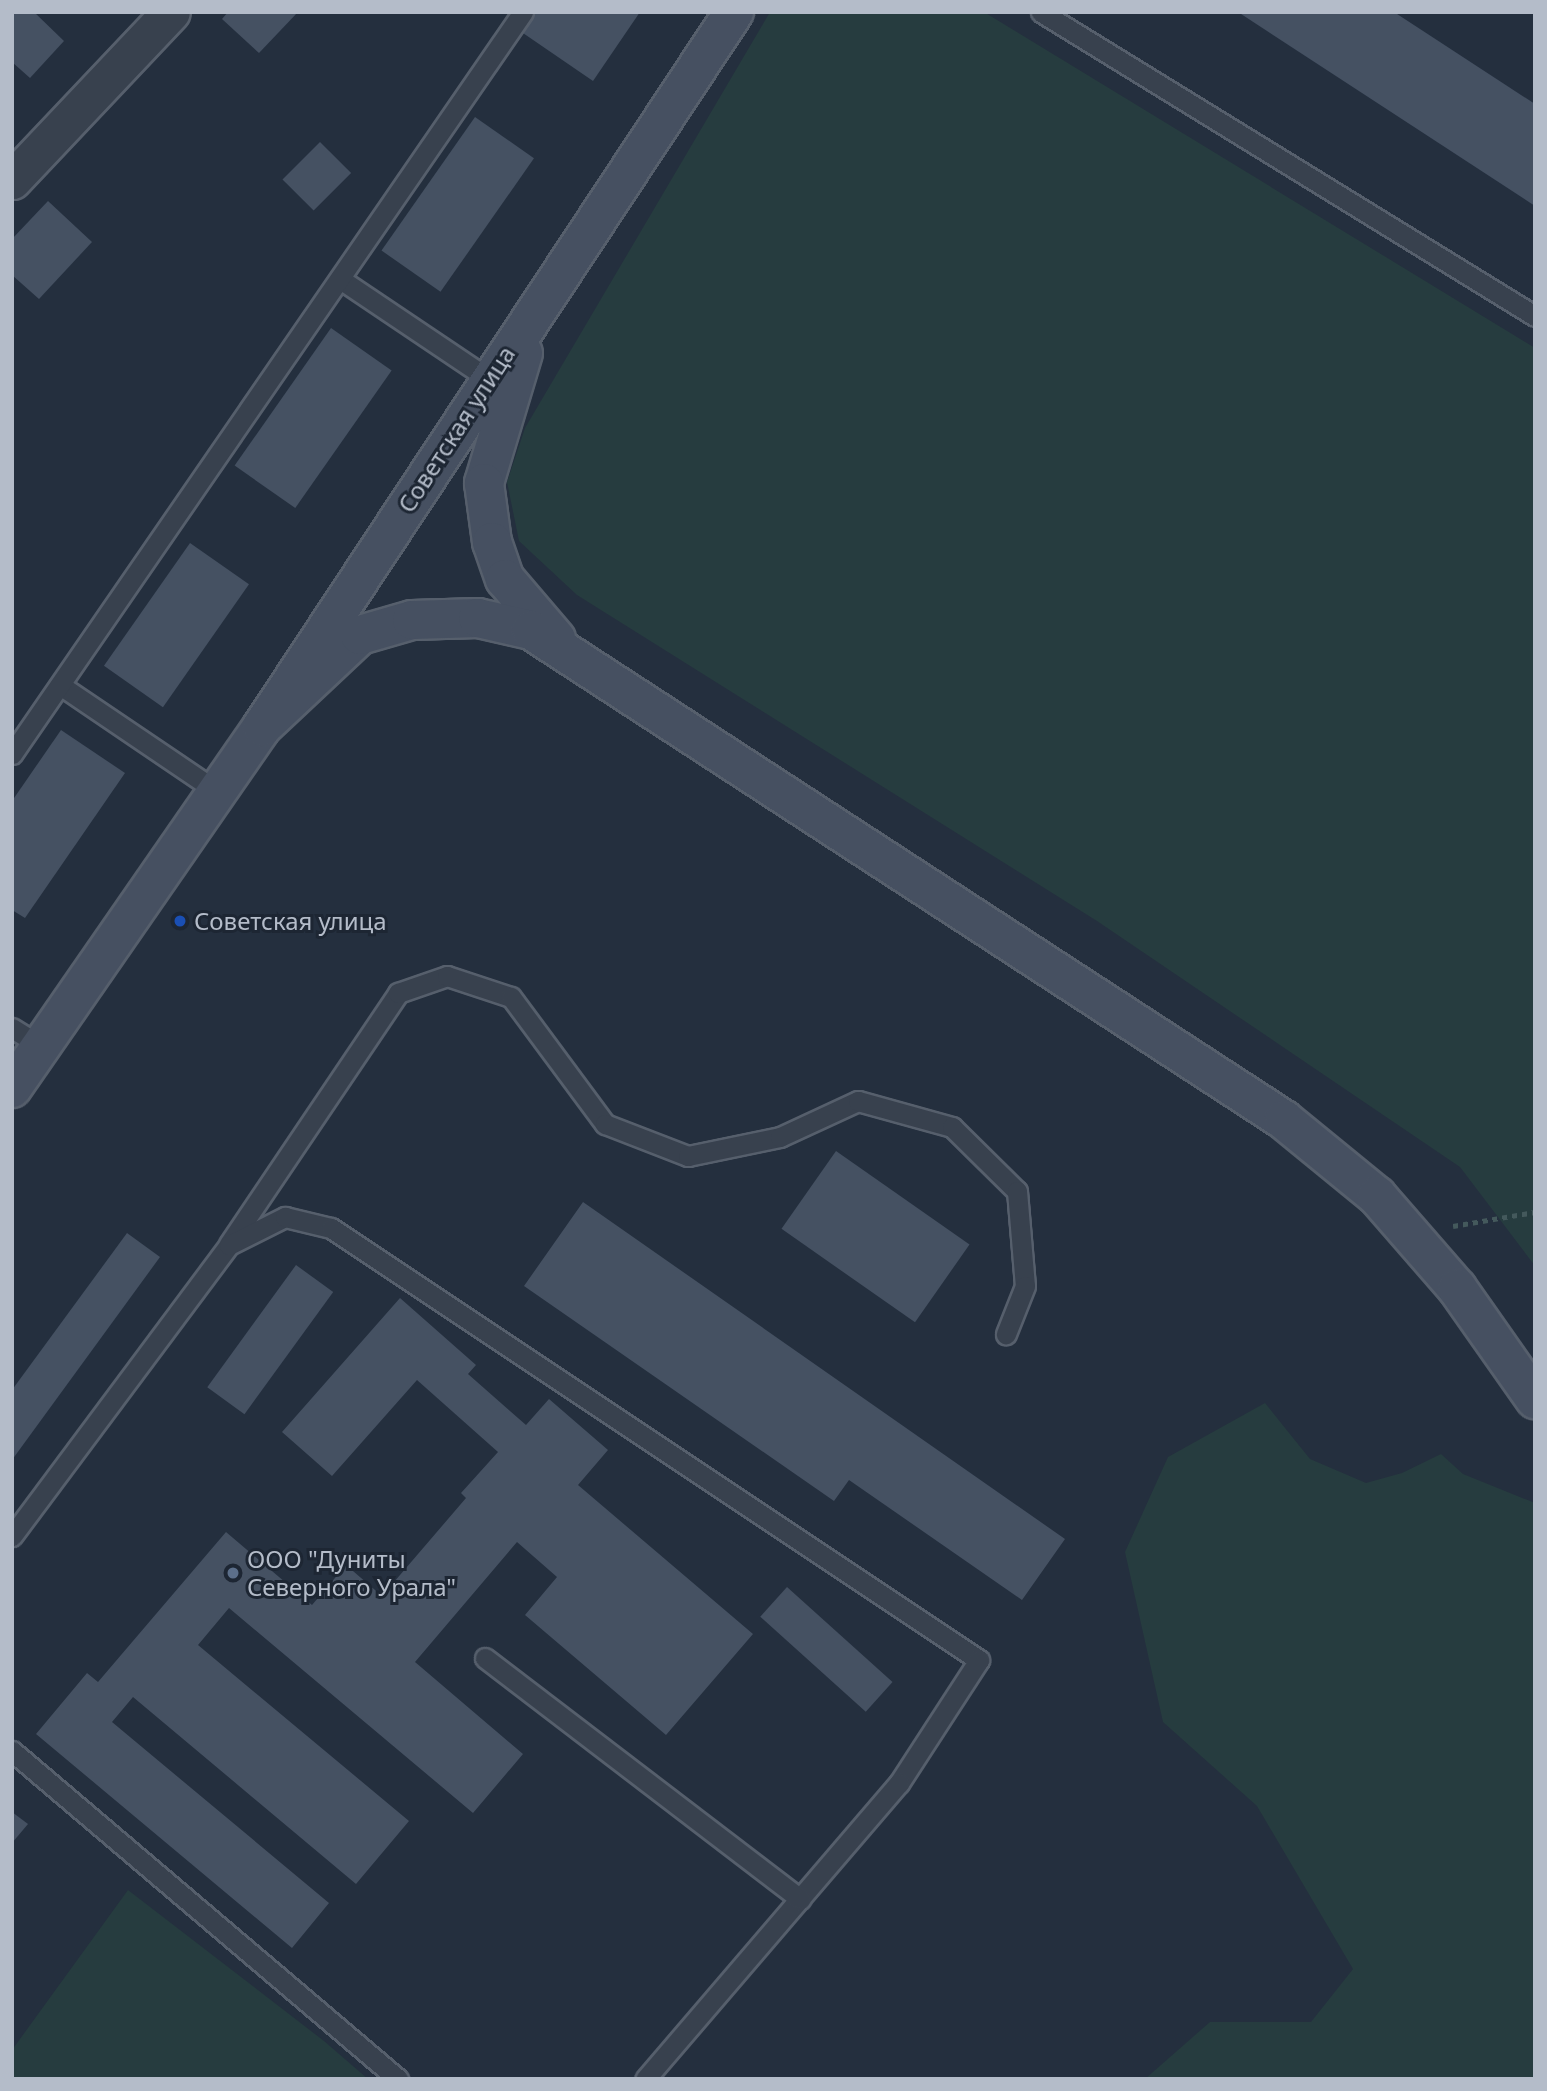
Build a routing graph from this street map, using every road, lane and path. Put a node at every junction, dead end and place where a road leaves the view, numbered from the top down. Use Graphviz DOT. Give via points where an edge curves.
graph roads {
  1 [pos="172,12"];
  2 [pos="523,12"];
  3 [pos="734,12"];
  4 [pos="1041,12"];
  5 [pos="12,180"];
  6 [pos="340,279"];
  7 [pos="541,300"];
  8 [pos="1535,316"];
  9 [pos="489,379"];
  10 [pos="577,660"];
  11 [pos="60,685"];
  12 [pos="262,727"];
  13 [pos="12,754"];
  14 [pos="218,792"];
  15 [pos="27,1037"];
  16 [pos="12,1088"];
  17 [pos="1535,1212"];
  18 [pos="1410,1234"];
  19 [pos="229,1245"];
  20 [pos="1006,1334"];
  21 [pos="1535,1399"];
  22 [pos="12,1536"];
  23 [pos="485,1658"];
  24 [pos="12,1751"];
  25 [pos="800,1899"];
  26 [pos="398,2079"];
  27 [pos="645,2079"];
  1 -- 5 [label="street"];
  2 -- 6 [label="lane"];
  3 -- 7 [label="main road, Советская улица"];
  4 -- 8 [label="lane"];
  6 -- 9 [label="lane"];
  6 -- 11 [label="lane"];
  7 -- 9 [label="main road, Советская улица"];
  7 -- 10 [label="main road" via="484,483 492,542 505,579 541,625"];
  9 -- 12 [label="main road, Советская улица"];
  10 -- 12 [label="main road" via="531,630 478,618 412,620 360,635"];
  10 -- 18 [label="main road" via="1284,1120 1377,1196"];
  11 -- 13 [label="lane"];
  11 -- 14 [label="lane"];
  12 -- 14 [label="main road, Советская улица"];
  14 -- 15 [label="main road, Советская улица"];
  15 -- 16 [label="main road, Советская улица"];
  17 -- 18 [label="path"];
  18 -- 21 [label="main road" via="1457,1288"];
  19 -- 20 [label="lane" via="398,993 447,976 511,997 605,1124 688,1156 780,1137 858,1101 952,1127 1017,1191 1025,1286"];
  19 -- 22 [label="lane"];
  19 -- 25 [label="lane" via="285,1217 331,1228 979,1660 899,1783"];
  23 -- 25 [label="lane"];
  24 -- 26 [label="lane"];
  25 -- 27 [label="lane"];
}
